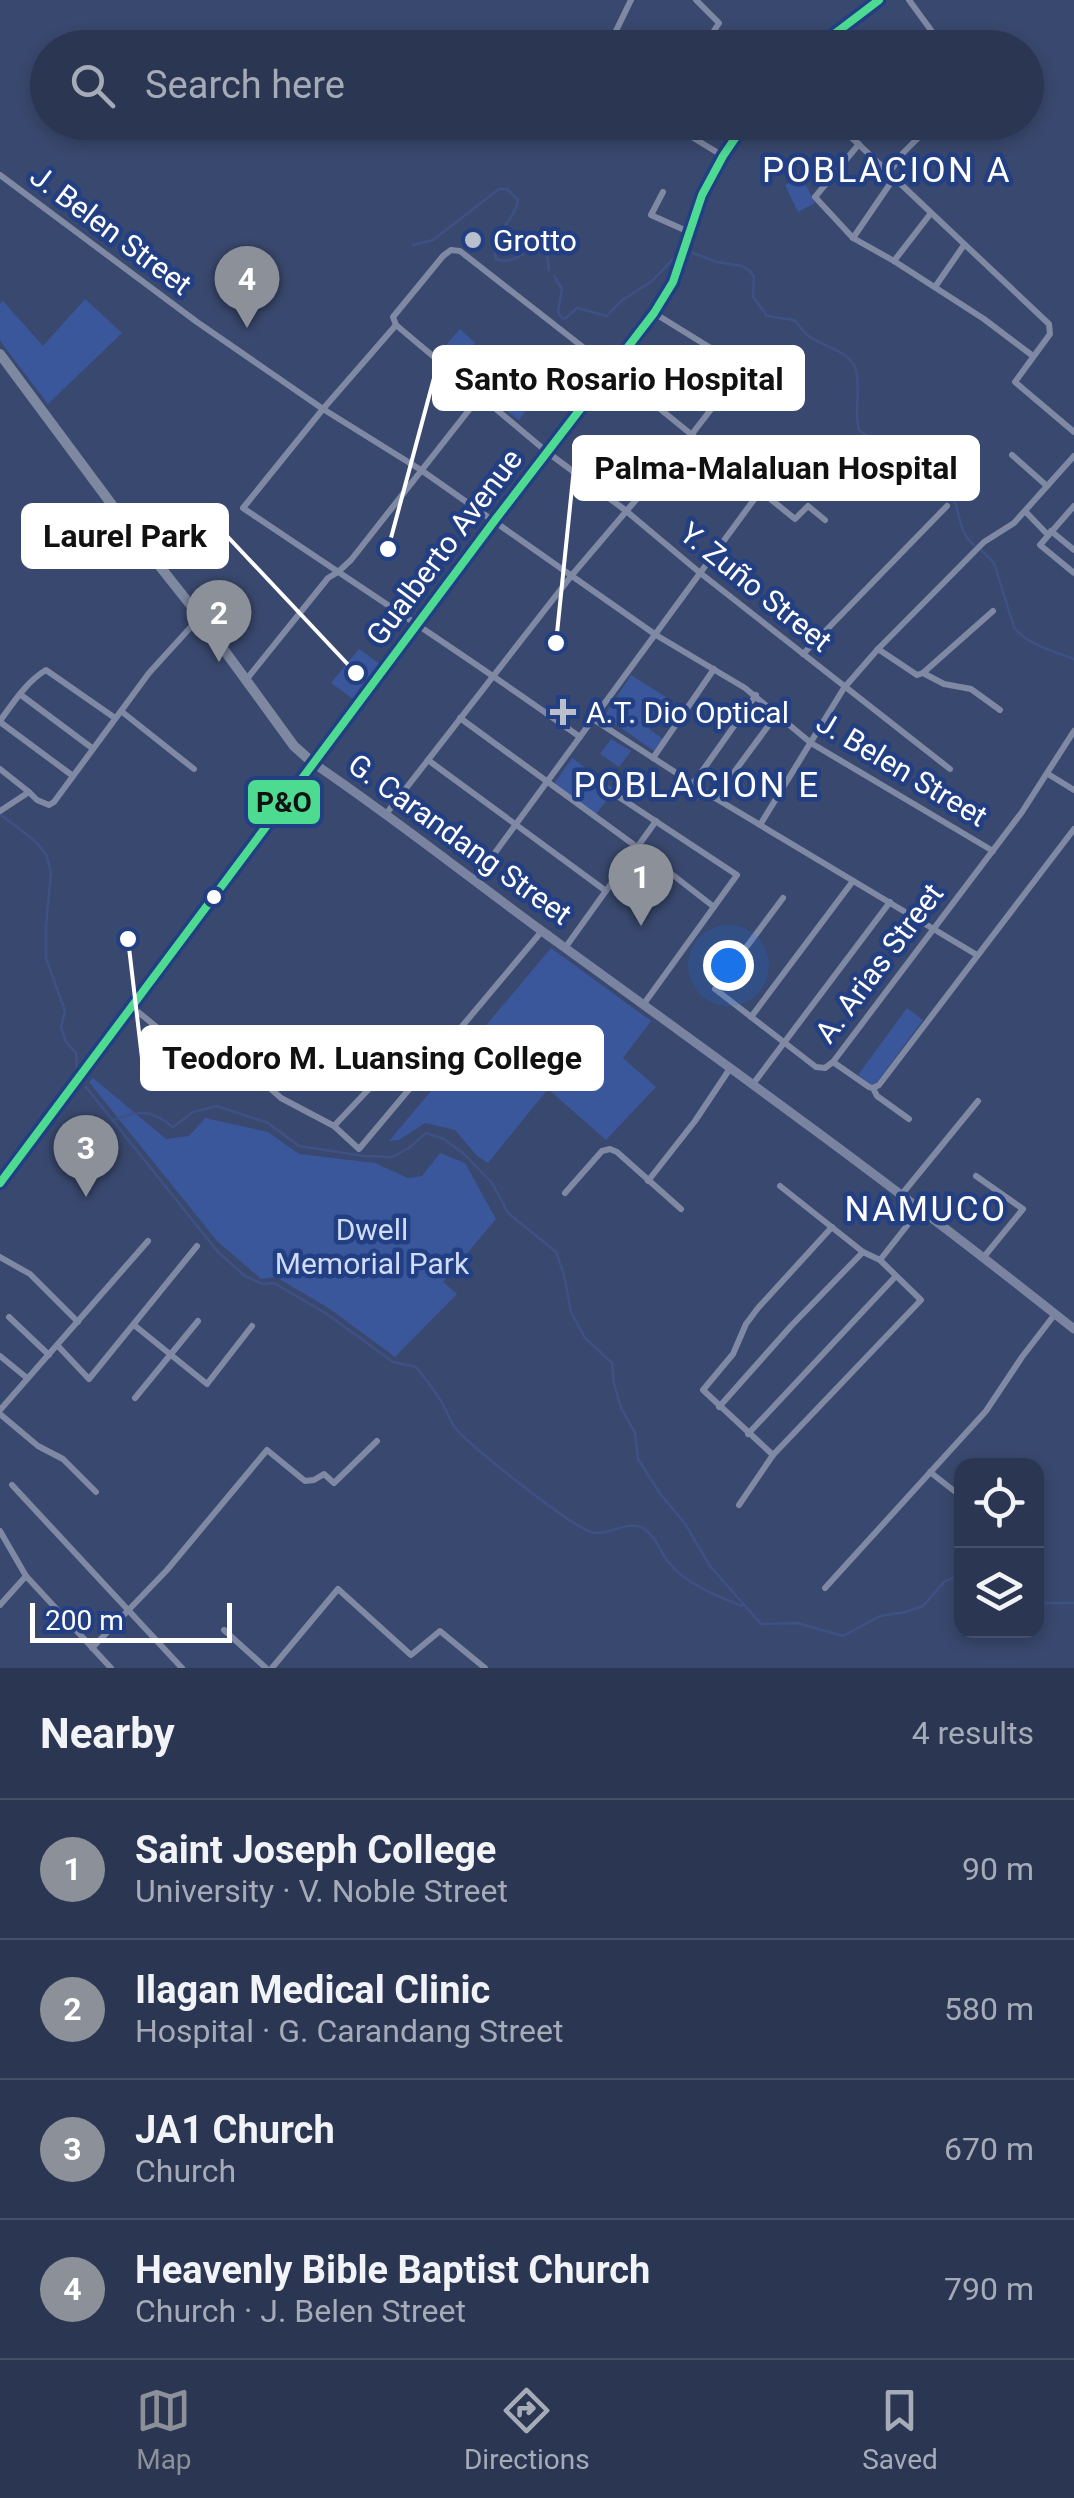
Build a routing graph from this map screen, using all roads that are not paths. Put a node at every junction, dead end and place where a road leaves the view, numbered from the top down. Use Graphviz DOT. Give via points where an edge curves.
graph roads {
  1 [pos="632,0"];
  2 [pos="696,0"];
  3 [pos="879,0"];
  4 [pos="909,0"];
  5 [pos="617,30"];
  6 [pos="715,30"];
  7 [pos="839,30"];
  8 [pos="931,30"];
  9 [pos="697,140"];
  10 [pos="733,140"];
  11 [pos="855,140"];
  12 [pos="916,140"];
  13 [pos="859,144"];
  14 [pos="722,156"];
  15 [pos="892,175"];
  16 [pos="0,176"];
  17 [pos="663,192"];
  18 [pos="931,213"];
  19 [pos="689,232"];
  20 [pos="852,238"];
  21 [pos="964,245"];
  22 [pos="894,261"];
  23 [pos="935,286"];
  24 [pos="654,313"];
  25 [pos="396,325"];
  26 [pos="0,354"];
  27 [pos="1033,356"];
  28 [pos="611,369"];
  29 [pos="480,396"];
  30 [pos="323,409"];
  31 [pos="1074,432"];
  32 [pos="692,434"];
  33 [pos="547,452"];
  34 [pos="1012,455"];
  35 [pos="1074,456"];
  36 [pos="421,470"];
  37 [pos="1047,486"];
  38 [pos="761,490"];
  39 [pos="947,506"];
  40 [pos="1074,506"];
  41 [pos="625,510"];
  42 [pos="1025,511"];
  43 [pos="495,520"];
  44 [pos="825,520"];
  45 [pos="1050,533"];
  46 [pos="1074,550"];
  47 [pos="338,572"];
  48 [pos="700,572"];
  49 [pos="1074,573"];
  50 [pos="572,575"];
  51 [pos="993,611"];
  52 [pos="200,617"];
  53 [pos="417,626"];
  54 [pos="656,635"];
  55 [pos="878,649"];
  56 [pos="802,654"];
  57 [pos="714,669"];
  58 [pos="923,672"];
  59 [pos="494,676"];
  60 [pos="246,680"];
  61 [pos="844,688"];
  62 [pos="20,694"];
  63 [pos="756,696"];
  64 [pos="1000,710"];
  65 [pos="118,714"];
  66 [pos="776,714"];
  67 [pos="460,718"];
  68 [pos="593,718"];
  69 [pos="0,722"];
  70 [pos="1074,731"];
  71 [pos="580,737"];
  72 [pos="811,742"];
  73 [pos="92,748"];
  74 [pos="653,758"];
  75 [pos="428,760"];
  76 [pos="313,763"];
  77 [pos="194,768"];
  78 [pos="0,769"];
  79 [pos="950,769"];
  80 [pos="1048,774"];
  81 [pos="72,776"];
  82 [pos="547,782"];
  83 [pos="693,784"];
  84 [pos="1074,790"];
  85 [pos="29,792"];
  86 [pos="619,797"];
  87 [pos="715,798"];
  88 [pos="0,811"];
  89 [pos="386,814"];
  90 [pos="656,821"];
  91 [pos="516,825"];
  92 [pos="760,825"];
  93 [pos="1074,829"];
  94 [pos="637,848"];
  95 [pos="994,851"];
  96 [pos="475,880"];
  97 [pos="853,880"];
  98 [pos="606,891"];
  99 [pos="783,898"];
  100 [pos="890,902"];
  101 [pos="714,907"];
  102 [pos="934,928"];
  103 [pos="542,931"];
  104 [pos="565,948"];
  105 [pos="977,955"];
  106 [pos="643,1004"];
  107 [pos="132,1006"];
  108 [pos="751,1017"];
  109 [pos="784,1042"];
  110 [pos="438,1055"];
  111 [pos="833,1062"];
  112 [pos="731,1067"];
  113 [pos="753,1084"];
  114 [pos="874,1088"];
  115 [pos="978,1102"];
  116 [pos="908,1118"];
  117 [pos="334,1126"];
  118 [pos="976,1176"];
  119 [pos="648,1181"];
  120 [pos="0,1183"];
  121 [pos="780,1186"];
  122 [pos="565,1193"];
  123 [pos="902,1194"];
  124 [pos="920,1208"];
  125 [pos="681,1209"];
  126 [pos="832,1227"];
  127 [pos="148,1241"];
  128 [pos="197,1246"];
  129 [pos="863,1252"];
  130 [pos="0,1257"];
  131 [pos="984,1258"];
  132 [pos="880,1260"];
  133 [pos="895,1276"];
  134 [pos="1055,1314"];
  135 [pos="9,1317"];
  136 [pos="198,1321"];
  137 [pos="78,1322"];
  138 [pos="134,1325"];
  139 [pos="252,1326"];
  140 [pos="1074,1329"];
  141 [pos="58,1346"];
  142 [pos="49,1354"];
  143 [pos="169,1354"];
  144 [pos="0,1356"];
  145 [pos="27,1378"];
  146 [pos="135,1398"];
  147 [pos="719,1406"];
  148 [pos="0,1412"];
  149 [pos="748,1434"];
  150 [pos="376,1441"];
  151 [pos="772,1455"];
  152 [pos="930,1472"];
  153 [pos="12,1485"];
  154 [pos="954,1491"];
  155 [pos="96,1492"];
  156 [pos="740,1504"];
  157 [pos="0,1532"];
  158 [pos="26,1576"];
  159 [pos="825,1588"];
  160 [pos="0,1606"];
  161 [pos="130,1610"];
  162 [pos="224,1630"];
  163 [pos="92,1648"];
  164 [pos="112,1668"];
  165 [pos="182,1668"];
  166 [pos="269,1668"];
  167 [pos="485,1668"];
  1 -- 5 [label="street"];
  2 -- 6 [label="street" via="720,23"];
  3 -- 7 [label="main road"];
  4 -- 8 [label="street"];
  9 -- 14 [label="street"];
  10 -- 14 [label="main road, Gualberto Avenue"];
  11 -- 13 [label="street"];
  12 -- 15 [label="street"];
  13 -- 15 [label="street"];
  13 -- 20 [label="street" via="815,197"];
  14 -- 19 [label="main road, Gualberto Avenue"];
  15 -- 18 [label="street"];
  15 -- 20 [label="street"];
  16 -- 30 [label="street, J. Belen Street"];
  17 -- 19 [label="street" via="651,215"];
  18 -- 21 [label="street"];
  18 -- 22 [label="street"];
  19 -- 24 [label="main road, Gualberto Avenue" via="674,282"];
  20 -- 22 [label="street"];
  21 -- 23 [label="street"];
  21 -- 27 [label="street" via="1049,324 1050,334"];
  22 -- 23 [label="street"];
  23 -- 27 [label="street"];
  24 -- 28 [label="main road, Gualberto Avenue"];
  24 -- 32 [label="street" via="743,368"];
  25 -- 28 [label="street" via="396,312 442,256 460,251"];
  25 -- 29 [label="street, Y. Zuño Street"];
  25 -- 30 [label="street"];
  26 -- 52 [label="main road, G. Carandang Street"];
  27 -- 31 [label="street" via="1014,382"];
  28 -- 32 [label="street"];
  28 -- 33 [label="main road, Gualberto Avenue"];
  29 -- 33 [label="street, Y. Zuño Street"];
  29 -- 36 [label="street"];
  30 -- 36 [label="street, J. Belen Street"];
  30 -- 47 [label="street" via="243,508"];
  32 -- 38 [label="street"];
  32 -- 41 [label="street"];
  33 -- 41 [label="street, Y. Zuño Street"];
  33 -- 43 [label="main road, Gualberto Avenue"];
  34 -- 37 [label="street"];
  35 -- 37 [label="street"];
  36 -- 43 [label="street, J. Belen Street"];
  36 -- 47 [label="street"];
  37 -- 42 [label="street"];
  38 -- 44 [label="street" via="795,519 808,506"];
  38 -- 48 [label="street"];
  39 -- 56 [label="street"];
  40 -- 45 [label="street"];
  41 -- 48 [label="street, Y. Zuño Street"];
  41 -- 50 [label="street"];
  42 -- 45 [label="street"];
  42 -- 55 [label="street" via="984,542"];
  43 -- 50 [label="street, J. Belen Street"];
  43 -- 53 [label="main road, Gualberto Avenue"];
  45 -- 46 [label="street"];
  45 -- 49 [label="street" via="1040,545"];
  47 -- 53 [label="street"];
  47 -- 60 [label="street"];
  48 -- 54 [label="street"];
  48 -- 56 [label="street, Y. Zuño Street"];
  50 -- 54 [label="street, J. Belen Street"];
  50 -- 59 [label="street"];
  51 -- 58 [label="street"];
  52 -- 60 [label="main road, G. Carandang Street"];
  52 -- 65 [label="street"];
  53 -- 59 [label="street"];
  53 -- 76 [label="main road, Gualberto Avenue"];
  54 -- 57 [label="street, J. Belen Street"];
  54 -- 68 [label="street"];
  55 -- 58 [label="street" via="911,673"];
  55 -- 61 [label="street"];
  56 -- 61 [label="street, Y. Zuño Street"];
  57 -- 63 [label="street, J. Belen Street"];
  57 -- 74 [label="street"];
  58 -- 64 [label="street" via="970,689"];
  59 -- 67 [label="street"];
  59 -- 71 [label="street"];
  60 -- 76 [label="main road, G. Carandang Street"];
  61 -- 72 [label="street"];
  61 -- 79 [label="street, Y. Zuño Street"];
  62 -- 65 [label="street" via="46,670"];
  62 -- 69 [label="street"];
  62 -- 73 [label="street"];
  63 -- 66 [label="street, J. Belen Street"];
  63 -- 83 [label="street"];
  65 -- 73 [label="street"];
  65 -- 77 [label="street"];
  66 -- 72 [label="street, J. Belen Street"];
  66 -- 87 [label="street"];
  67 -- 75 [label="street"];
  67 -- 82 [label="street"];
  68 -- 71 [label="street"];
  68 -- 74 [label="street"];
  69 -- 81 [label="street"];
  70 -- 80 [label="street, A. Arias Street"];
  71 -- 82 [label="street"];
  72 -- 92 [label="street"];
  72 -- 95 [label="street, J. Belen Street"];
  73 -- 81 [label="street"];
  74 -- 83 [label="street"];
  75 -- 89 [label="street"];
  75 -- 91 [label="street"];
  76 -- 89 [label="main road, G. Carandang Street"];
  76 -- 107 [label="main road, Gualberto Avenue"];
  78 -- 85 [label="street"];
  80 -- 84 [label="street"];
  80 -- 95 [label="street, A. Arias Street"];
  81 -- 85 [label="street" via="49,805"];
  82 -- 91 [label="street"];
  82 -- 94 [label="street"];
  83 -- 87 [label="street"];
  85 -- 88 [label="street"];
  86 -- 90 [label="street"];
  87 -- 92 [label="street"];
  89 -- 96 [label="main road, G. Carandang Street"];
  90 -- 94 [label="street"];
  90 -- 101 [label="street" via="738,874"];
  91 -- 96 [label="street"];
  91 -- 98 [label="street"];
  92 -- 97 [label="street"];
  93 -- 105 [label="street"];
  94 -- 98 [label="street"];
  94 -- 101 [label="street"];
  95 -- 102 [label="street, A. Arias Street"];
  96 -- 103 [label="main road, G. Carandang Street"];
  97 -- 100 [label="street"];
  97 -- 108 [label="street"];
  98 -- 104 [label="street"];
  99 -- 108 [label="street, A. Arias Street" via="715,990"];
  100 -- 102 [label="street"];
  100 -- 109 [label="street"];
  101 -- 106 [label="street"];
  102 -- 105 [label="street"];
  102 -- 111 [label="street, A. Arias Street"];
  103 -- 104 [label="main road, G. Carandang Street"];
  103 -- 110 [label="street"];
  104 -- 106 [label="main road, G. Carandang Street"];
  105 -- 114 [label="street"];
  106 -- 112 [label="main road, G. Carandang Street"];
  107 -- 117 [label="street" via="157,1029 238,1062 281,1098"];
  107 -- 120 [label="main road, Gualberto Avenue"];
  108 -- 109 [label="street, A. Arias Street"];
  109 -- 111 [label="street, A. Arias Street" via="816,1068"];
  109 -- 113 [label="street"];
  110 -- 117 [label="street" via="415,1040"];
  110 -- 117 [label="street" via="360,1149"];
  111 -- 114 [label="street"];
  112 -- 113 [label="main road, G. Carandang Street"];
  112 -- 119 [label="street"];
  113 -- 123 [label="main road, G. Carandang Street"];
  114 -- 116 [label="street"];
  115 -- 123 [label="street"];
  118 -- 131 [label="street" via="1022,1209"];
  119 -- 122 [label="street" via="610,1149"];
  119 -- 125 [label="street"];
  121 -- 126 [label="street"];
  123 -- 124 [label="main road, G. Carandang Street"];
  124 -- 131 [label="main road, G. Carandang Street"];
  124 -- 132 [label="street"];
  126 -- 129 [label="street"];
  126 -- 147 [label="street" via="750,1316 733,1354 703,1390"];
  127 -- 137 [label="street"];
  128 -- 138 [label="street"];
  129 -- 132 [label="street"];
  129 -- 147 [label="street"];
  130 -- 137 [label="street" via="30,1274"];
  131 -- 134 [label="main road, G. Carandang Street"];
  132 -- 133 [label="street"];
  133 -- 149 [label="street"];
  133 -- 151 [label="street" via="920,1300"];
  134 -- 140 [label="main road, G. Carandang Street"];
  134 -- 152 [label="street" via="986,1411"];
  135 -- 142 [label="street"];
  136 -- 143 [label="street"];
  137 -- 141 [label="street"];
  138 -- 141 [label="street" via="89,1379"];
  138 -- 143 [label="street"];
  139 -- 143 [label="street" via="206,1384"];
  141 -- 142 [label="street"];
  142 -- 145 [label="street"];
  143 -- 146 [label="street"];
  144 -- 145 [label="street"];
  145 -- 148 [label="street"];
  147 -- 149 [label="street"];
  148 -- 155 [label="street"];
  149 -- 151 [label="street"];
  150 -- 161 [label="street" via="334,1482 324,1474 304,1482 267,1450"];
  151 -- 156 [label="street"];
  152 -- 154 [label="street"];
  152 -- 159 [label="street"];
  153 -- 161 [label="street"];
  157 -- 158 [label="street"];
  158 -- 160 [label="street"];
  158 -- 163 [label="street"];
  161 -- 163 [label="street"];
  161 -- 165 [label="street"];
  162 -- 166 [label="street"];
  163 -- 164 [label="street"];
  166 -- 167 [label="street" via="338,1589 411,1655 440,1631"];
}
